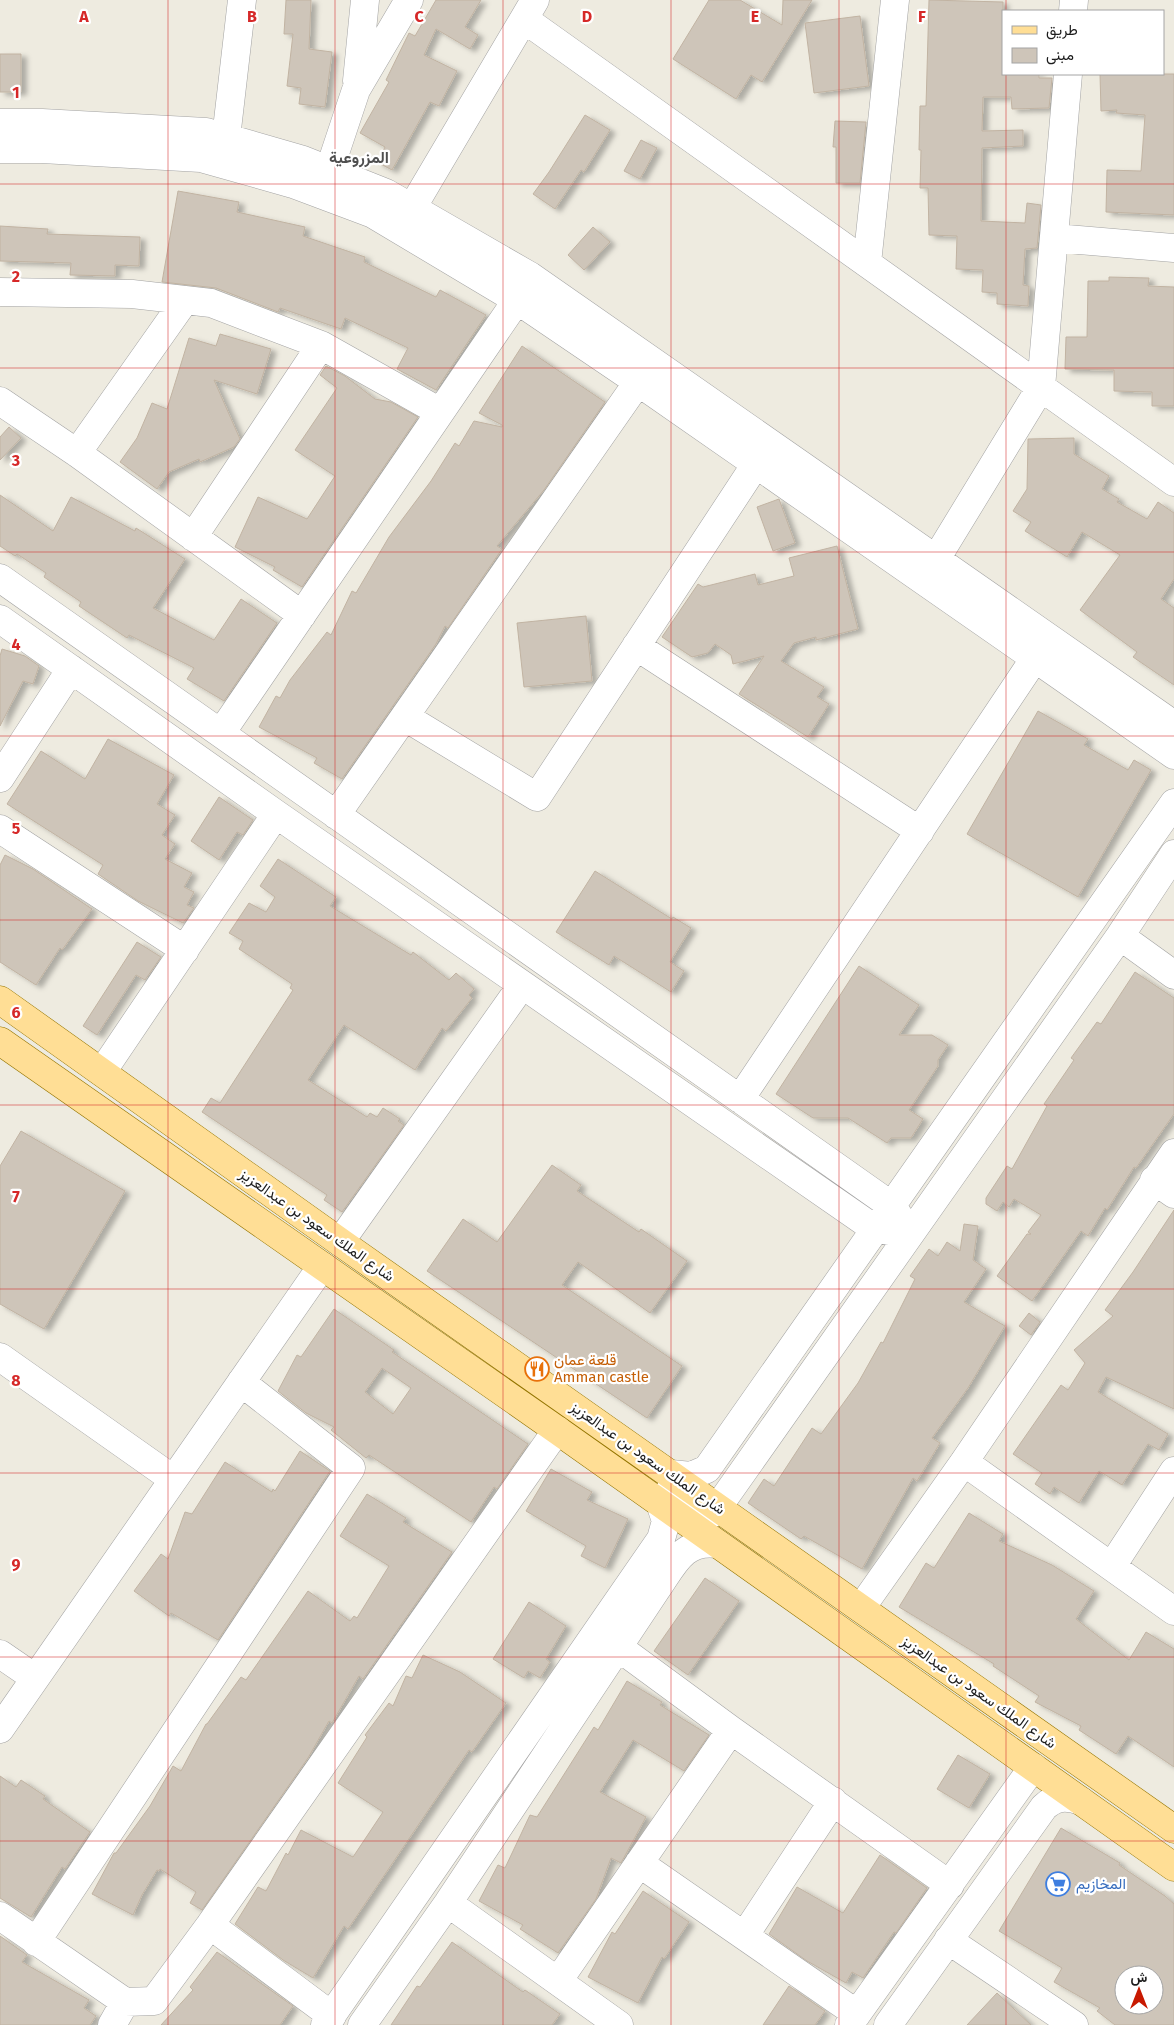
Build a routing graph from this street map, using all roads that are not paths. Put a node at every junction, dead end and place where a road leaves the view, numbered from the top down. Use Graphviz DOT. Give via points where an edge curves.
graph roads {
  1 [pos="242,0"];
  2 [pos="365,0"];
  3 [pos="409,0"];
  4 [pos="895,0"];
  5 [pos="529,10"];
  6 [pos="1068,75"];
  7 [pos="356,90"];
  8 [pos="0,123"];
  9 [pos="226,138"];
  10 [pos="0,149"];
  11 [pos="329,171"];
  12 [pos="412,208"];
  13 [pos="1055,238"];
  14 [pos="1174,248"];
  15 [pos="867,263"];
  16 [pos="0,292"];
  17 [pos="185,300"];
  18 [pos="517,300"];
  19 [pos="321,345"];
  20 [pos="638,382"];
  21 [pos="1041,387"];
  22 [pos="0,401"];
  23 [pos="440,412"];
  24 [pos="77,453"];
  25 [pos="756,464"];
  26 [pos="1174,482"];
  27 [pos="193,537"];
  28 [pos="936,559"];
  29 [pos="0,578"];
  30 [pos="302,615"];
  31 [pos="0,619"];
  32 [pos="636,646"];
  33 [pos="1035,658"];
  34 [pos="71,669"];
  35 [pos="405,717"];
  36 [pos="1174,725"];
  37 [pos="221,733"];
  38 [pos="1174,755"];
  39 [pos="0,778"];
  40 [pos="1174,803"];
  41 [pos="276,814"];
  42 [pos="336,815"];
  43 [pos="0,829"];
  44 [pos="920,830"];
  45 [pos="1174,854"];
  46 [pos="1120,936"];
  47 [pos="185,950"];
  48 [pos="1174,975"];
  49 [pos="522,986"];
  50 [pos="0,1000"];
  51 [pos="0,1014"];
  52 [pos="0,1041"];
  53 [pos="60,1042"];
  54 [pos="102,1072"];
  55 [pos="740,1099"];
  56 [pos="1174,1153"];
  57 [pos="1164,1187"];
  58 [pos="892,1206"];
  59 [pos="875,1229"];
  60 [pos="910,1233"];
  61 [pos="340,1242"];
  62 [pos="322,1266"];
  63 [pos="0,1357"];
  64 [pos="241,1382"];
  65 [pos="557,1430"];
  66 [pos="582,1447"];
  67 [pos="964,1462"];
  68 [pos="1174,1471"];
  69 [pos="671,1474"];
  70 [pos="173,1479"];
  71 [pos="660,1503"];
  72 [pos="718,1507"];
  73 [pos="717,1544"];
  74 [pos="1112,1566"];
  75 [pos="646,1582"];
  76 [pos="861,1608"];
  77 [pos="1174,1611"];
  78 [pos="618,1647"];
  79 [pos="0,1654"];
  80 [pos="35,1678"];
  81 [pos="0,1729"];
  82 [pos="731,1730"];
  83 [pos="1033,1766"];
  84 [pos="833,1801"];
  85 [pos="1081,1801"];
  86 [pos="1174,1830"];
  87 [pos="640,1863"];
  88 [pos="1174,1868"];
  89 [pos="950,1885"];
  90 [pos="448,1903"];
  91 [pos="0,1916"];
  92 [pos="210,1925"];
  93 [pos="745,1934"];
  94 [pos="948,1940"];
  95 [pos="36,1942"];
  96 [pos="558,1981"];
  97 [pos="118,2014"];
  98 [pos="853,2019"];
  99 [pos="328,2020"];
  100 [pos="362,2025"];
  101 [pos="619,2025"];
  102 [pos="888,2025"];
  103 [pos="1074,2025"];
  1 -- 9 [label="street"];
  2 -- 7 [label="street"];
  3 -- 7 [label="street"];
  4 -- 15 [label="street"];
  5 -- 12 [label="street"];
  5 -- 15 [label="street"];
  6 -- 13 [label="street"];
  7 -- 11 [label="street"];
  8 -- 9 [label="street" via="206,132"];
  9 -- 11 [label="street"];
  10 -- 18 [label="street" via="201,158 293,184 373,214"];
  11 -- 12 [label="street" via="386,193"];
  12 -- 28 [label="street" via="530,276"];
  13 -- 14 [label="street"];
  13 -- 21 [label="street"];
  15 -- 21 [label="street"];
  16 -- 17 [label="street" via="132,294"];
  17 -- 19 [label="street" via="211,303"];
  17 -- 24 [label="street"];
  18 -- 20 [label="street"];
  18 -- 23 [label="street"];
  19 -- 23 [label="street"];
  19 -- 27 [label="street"];
  20 -- 25 [label="street"];
  20 -- 35 [label="street"];
  21 -- 26 [label="street"];
  21 -- 28 [label="street"];
  22 -- 24 [label="street"];
  23 -- 30 [label="street"];
  24 -- 27 [label="street"];
  25 -- 32 [label="street"];
  25 -- 33 [label="street"];
  27 -- 30 [label="street"];
  28 -- 36 [label="street"];
  29 -- 37 [label="street"];
  30 -- 37 [label="street"];
  31 -- 34 [label="street"];
  32 -- 35 [label="street" via="537,796"];
  32 -- 44 [label="street"];
  33 -- 38 [label="street"];
  33 -- 44 [label="street"];
  34 -- 39 [label="street"];
  34 -- 41 [label="street"];
  35 -- 42 [label="street"];
  37 -- 42 [label="street"];
  40 -- 58 [label="street"];
  41 -- 47 [label="street"];
  41 -- 49 [label="street"];
  42 -- 55 [label="street"];
  43 -- 47 [label="street"];
  44 -- 55 [label="street"];
  45 -- 46 [label="street"];
  46 -- 48 [label="street"];
  46 -- 60 [label="street"];
  47 -- 54 [label="street"];
  49 -- 59 [label="street"];
  49 -- 61 [label="street"];
  50 -- 53 [label="main road, شارع الملك سعود بن عبدالعزيز"];
  51 -- 53 [label="main road"];
  52 -- 62 [label="main road, شارع الملك سعود بن عبدالعزيز"];
  53 -- 54 [label="main road, شارع الملك سعود بن عبدالعزيز"];
  54 -- 61 [label="main road, شارع الملك سعود بن عبدالعزيز"];
  55 -- 58 [label="street"];
  56 -- 57 [label="street"];
  57 -- 67 [label="street"];
  58 -- 59 [label="street"];
  58 -- 60 [label="street"];
  59 -- 60 [label="street"];
  59 -- 69 [label="street" via="707,1468 691,1476"];
  60 -- 72 [label="street"];
  61 -- 69 [label="main road, شارع الملك سعود بن عبدالعزيز"];
  62 -- 64 [label="street"];
  62 -- 65 [label="main road, شارع الملك سعود بن عبدالعزيز"];
  63 -- 70 [label="street"];
  64 -- 70 [label="street"];
  64 -- 95 [label="street" via="351,1468"];
  65 -- 66 [label="main road, شارع الملك سعود بن عبدالعزيز"];
  65 -- 92 [label="street"];
  66 -- 71 [label="main road, شارع الملك سعود بن عبدالعزيز"];
  66 -- 72 [label="street" via="629,1465 700,1514 711,1514"];
  67 -- 74 [label="street"];
  67 -- 76 [label="street"];
  68 -- 74 [label="street"];
  69 -- 72 [label="main road, شارع الملك سعود بن عبدالعزيز"];
  70 -- 80 [label="street"];
  71 -- 73 [label="main road, شارع الملك سعود بن عبدالعزيز"];
  71 -- 75 [label="street" via="666,1521"];
  72 -- 76 [label="main road, شارع الملك سعود بن عبدالعزيز"];
  73 -- 75 [label="street" via="690,1547"];
  73 -- 83 [label="main road, شارع الملك سعود بن عبدالعزيز"];
  74 -- 77 [label="street"];
  75 -- 78 [label="street"];
  75 -- 99 [label="street"];
  76 -- 86 [label="main road, شارع الملك سعود بن عبدالعزيز"];
  78 -- 82 [label="street"];
  78 -- 90 [label="street"];
  79 -- 80 [label="street"];
  80 -- 81 [label="street"];
  82 -- 84 [label="street"];
  82 -- 87 [label="street"];
  83 -- 85 [label="main road, شارع الملك سعود بن عبدالعزيز"];
  83 -- 86 [label="main road" via="1044,1758 1057,1760 1129,1811"];
  83 -- 89 [label="street"];
  84 -- 89 [label="street"];
  84 -- 93 [label="street"];
  85 -- 88 [label="main road, شارع الملك سعود بن عبدالعزيز"];
  85 -- 94 [label="street" via="1059,1797 1044,1807"];
  87 -- 93 [label="street"];
  87 -- 96 [label="street"];
  89 -- 98 [label="street"];
  90 -- 96 [label="street"];
  90 -- 100 [label="street"];
  91 -- 95 [label="street"];
  92 -- 97 [label="street" via="154,2001"];
  92 -- 99 [label="street"];
  93 -- 98 [label="street"];
  94 -- 102 [label="street"];
  94 -- 103 [label="street"];
  95 -- 97 [label="street"];
  96 -- 101 [label="street"];
}
